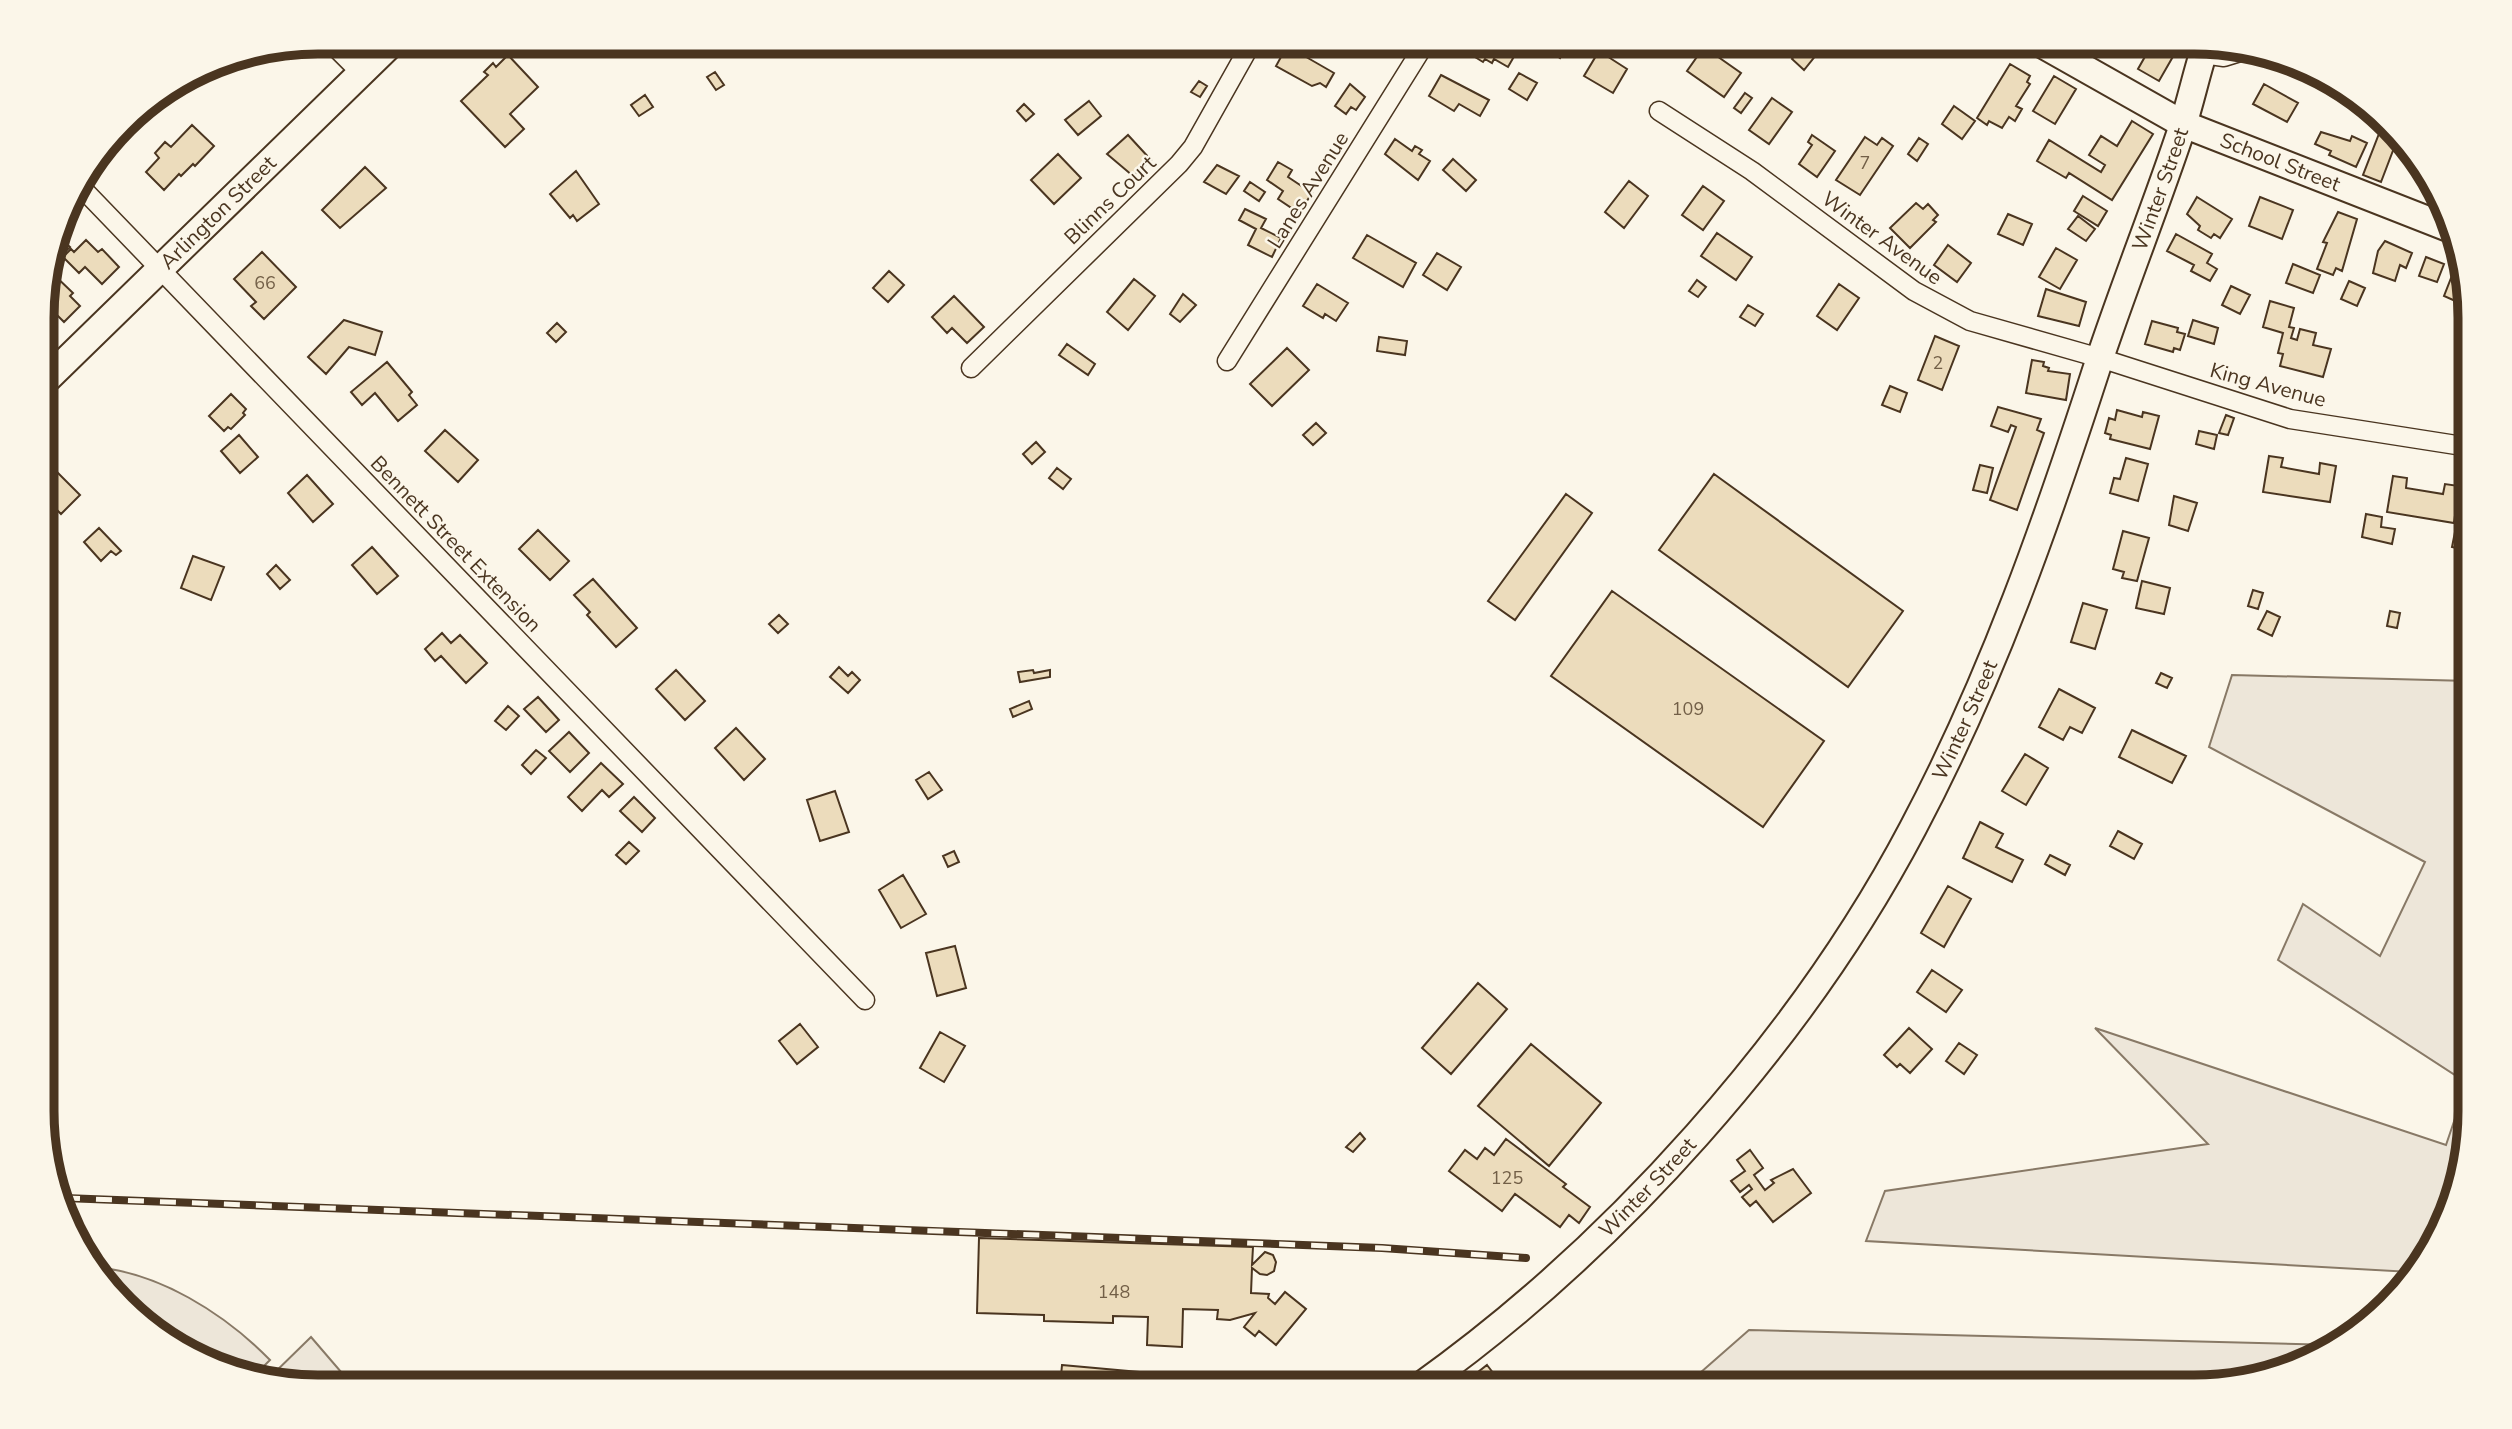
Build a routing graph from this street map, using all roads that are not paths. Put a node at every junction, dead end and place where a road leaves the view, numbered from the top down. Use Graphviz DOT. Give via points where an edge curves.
graph roads {
  1 [pos="342,54"];
  2 [pos="380,54"];
  3 [pos="1245,54"];
  4 [pos="1419,54"];
  5 [pos="2059,54"];
  6 [pos="2202,54"];
  7 [pos="360,72"];
  8 [pos="1659,111"];
  9 [pos="2183,124"];
  10 [pos="86,193"];
  11 [pos="2441,224"];
  12 [pos="160,268"];
  13 [pos="2100,358"];
  14 [pos="1227,361"];
  15 [pos="971,368"];
  16 [pos="54,372"];
  17 [pos="2458,445"];
  18 [pos="865,1000"];
  19 [pos="1434,1375"];
  1 -- 7 [label="street"];
  2 -- 7 [label="street, Arlington Street"];
  3 -- 15 [label="street, Blinns Court" via="1179,164"];
  4 -- 14 [label="street, Lanes Avenue"];
  5 -- 9 [label="street, School Street"];
  6 -- 9 [label="street, Winter Street"];
  7 -- 12 [label="street, Arlington Street"];
  8 -- 13 [label="street, Winter Avenue" via="1752,171 1942,308 1970,321"];
  9 -- 11 [label="street, School Street"];
  9 -- 13 [label="street, Winter Street"];
  10 -- 12 [label="street, Bennett Street Extension"];
  12 -- 16 [label="street, Arlington Street"];
  12 -- 18 [label="street, Bennett Street Extension"];
  13 -- 17 [label="street, King Avenue" via="2290,419"];
  13 -- 19 [label="street, Winter Street" via="2061,483 1997,648 1937,783 1885,879 1825,971 1716,1110 1649,1185 1536,1292"];
}
